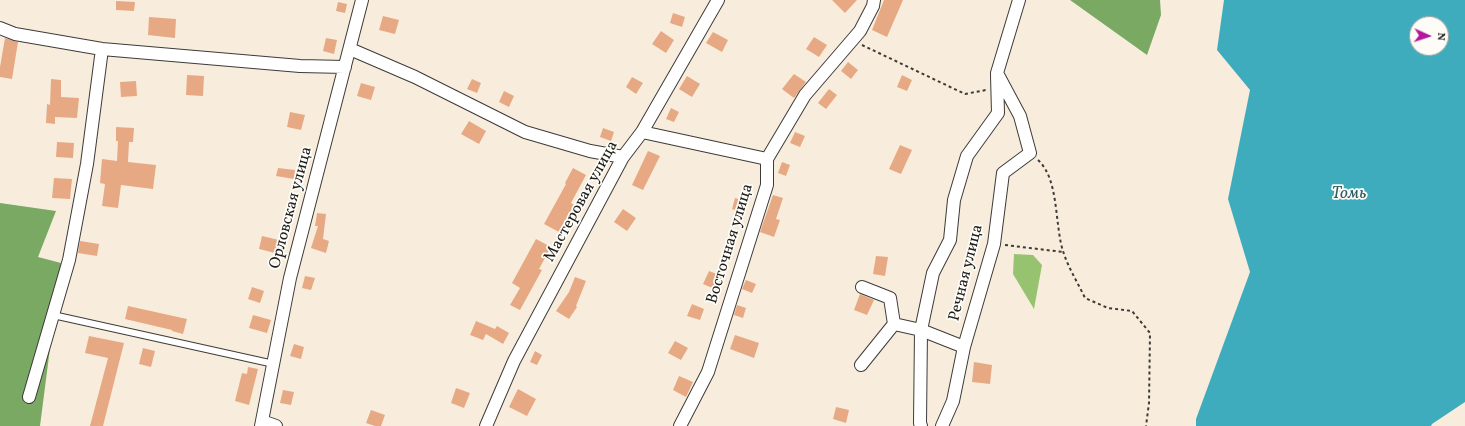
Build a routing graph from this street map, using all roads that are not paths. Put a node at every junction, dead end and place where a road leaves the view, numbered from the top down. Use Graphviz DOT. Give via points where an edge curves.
graph roads {
  1 [pos="362,0"];
  2 [pos="718,0"];
  3 [pos="874,0"];
  4 [pos="1019,0"];
  5 [pos="0,28"];
  6 [pos="102,49"];
  7 [pos="350,49"];
  8 [pos="345,67"];
  9 [pos="997,73"];
  10 [pos="642,132"];
  11 [pos="623,157"];
  12 [pos="767,159"];
  13 [pos="862,287"];
  14 [pos="53,315"];
  15 [pos="894,324"];
  16 [pos="921,330"];
  17 [pos="964,347"];
  18 [pos="274,364"];
  19 [pos="861,365"];
  20 [pos="29,397"];
  21 [pos="262,424"];
  22 [pos="276,426"];
  23 [pos="486,426"];
  24 [pos="680,426"];
  25 [pos="921,426"];
  26 [pos="942,426"];
  1 -- 7 [label="street, Орловская улица"];
  2 -- 10 [label="street, Мастеровая улица"];
  3 -- 12 [label="street" via="860,31 805,95"];
  4 -- 9 [label="street, Речная улица"];
  5 -- 6 [label="street" via="15,34"];
  6 -- 8 [label="street" via="300,66"];
  6 -- 14 [label="street" via="87,164 69,260"];
  7 -- 8 [label="street, Орловская улица"];
  7 -- 11 [label="street" via="415,77 525,132 590,152"];
  8 -- 18 [label="street, Орловская улица" via="290,278"];
  9 -- 16 [label="street, Речная улица" via="998,113 967,156 954,200 950,240 933,273"];
  9 -- 17 [label="street, Речная улица" via="1020,116 1030,153 1003,173 994,244"];
  10 -- 11 [label="street, Мастеровая улица"];
  10 -- 12 [label="street"];
  11 -- 23 [label="street, Мастеровая улица" via="514,361"];
  12 -- 24 [label="street, Восточная улица" via="767,185 708,372"];
  13 -- 15 [label="street" via="890,298"];
  14 -- 18 [label="lane"];
  14 -- 20 [label="street"];
  15 -- 16 [label="street"];
  15 -- 19 [label="street"];
  16 -- 17 [label="street"];
  16 -- 25 [label="street, Речная улица"];
  17 -- 26 [label="street, Речная улица" via="953,401"];
  18 -- 21 [label="street, Орловская улица"];
  21 -- 22 [label="street"];
}
